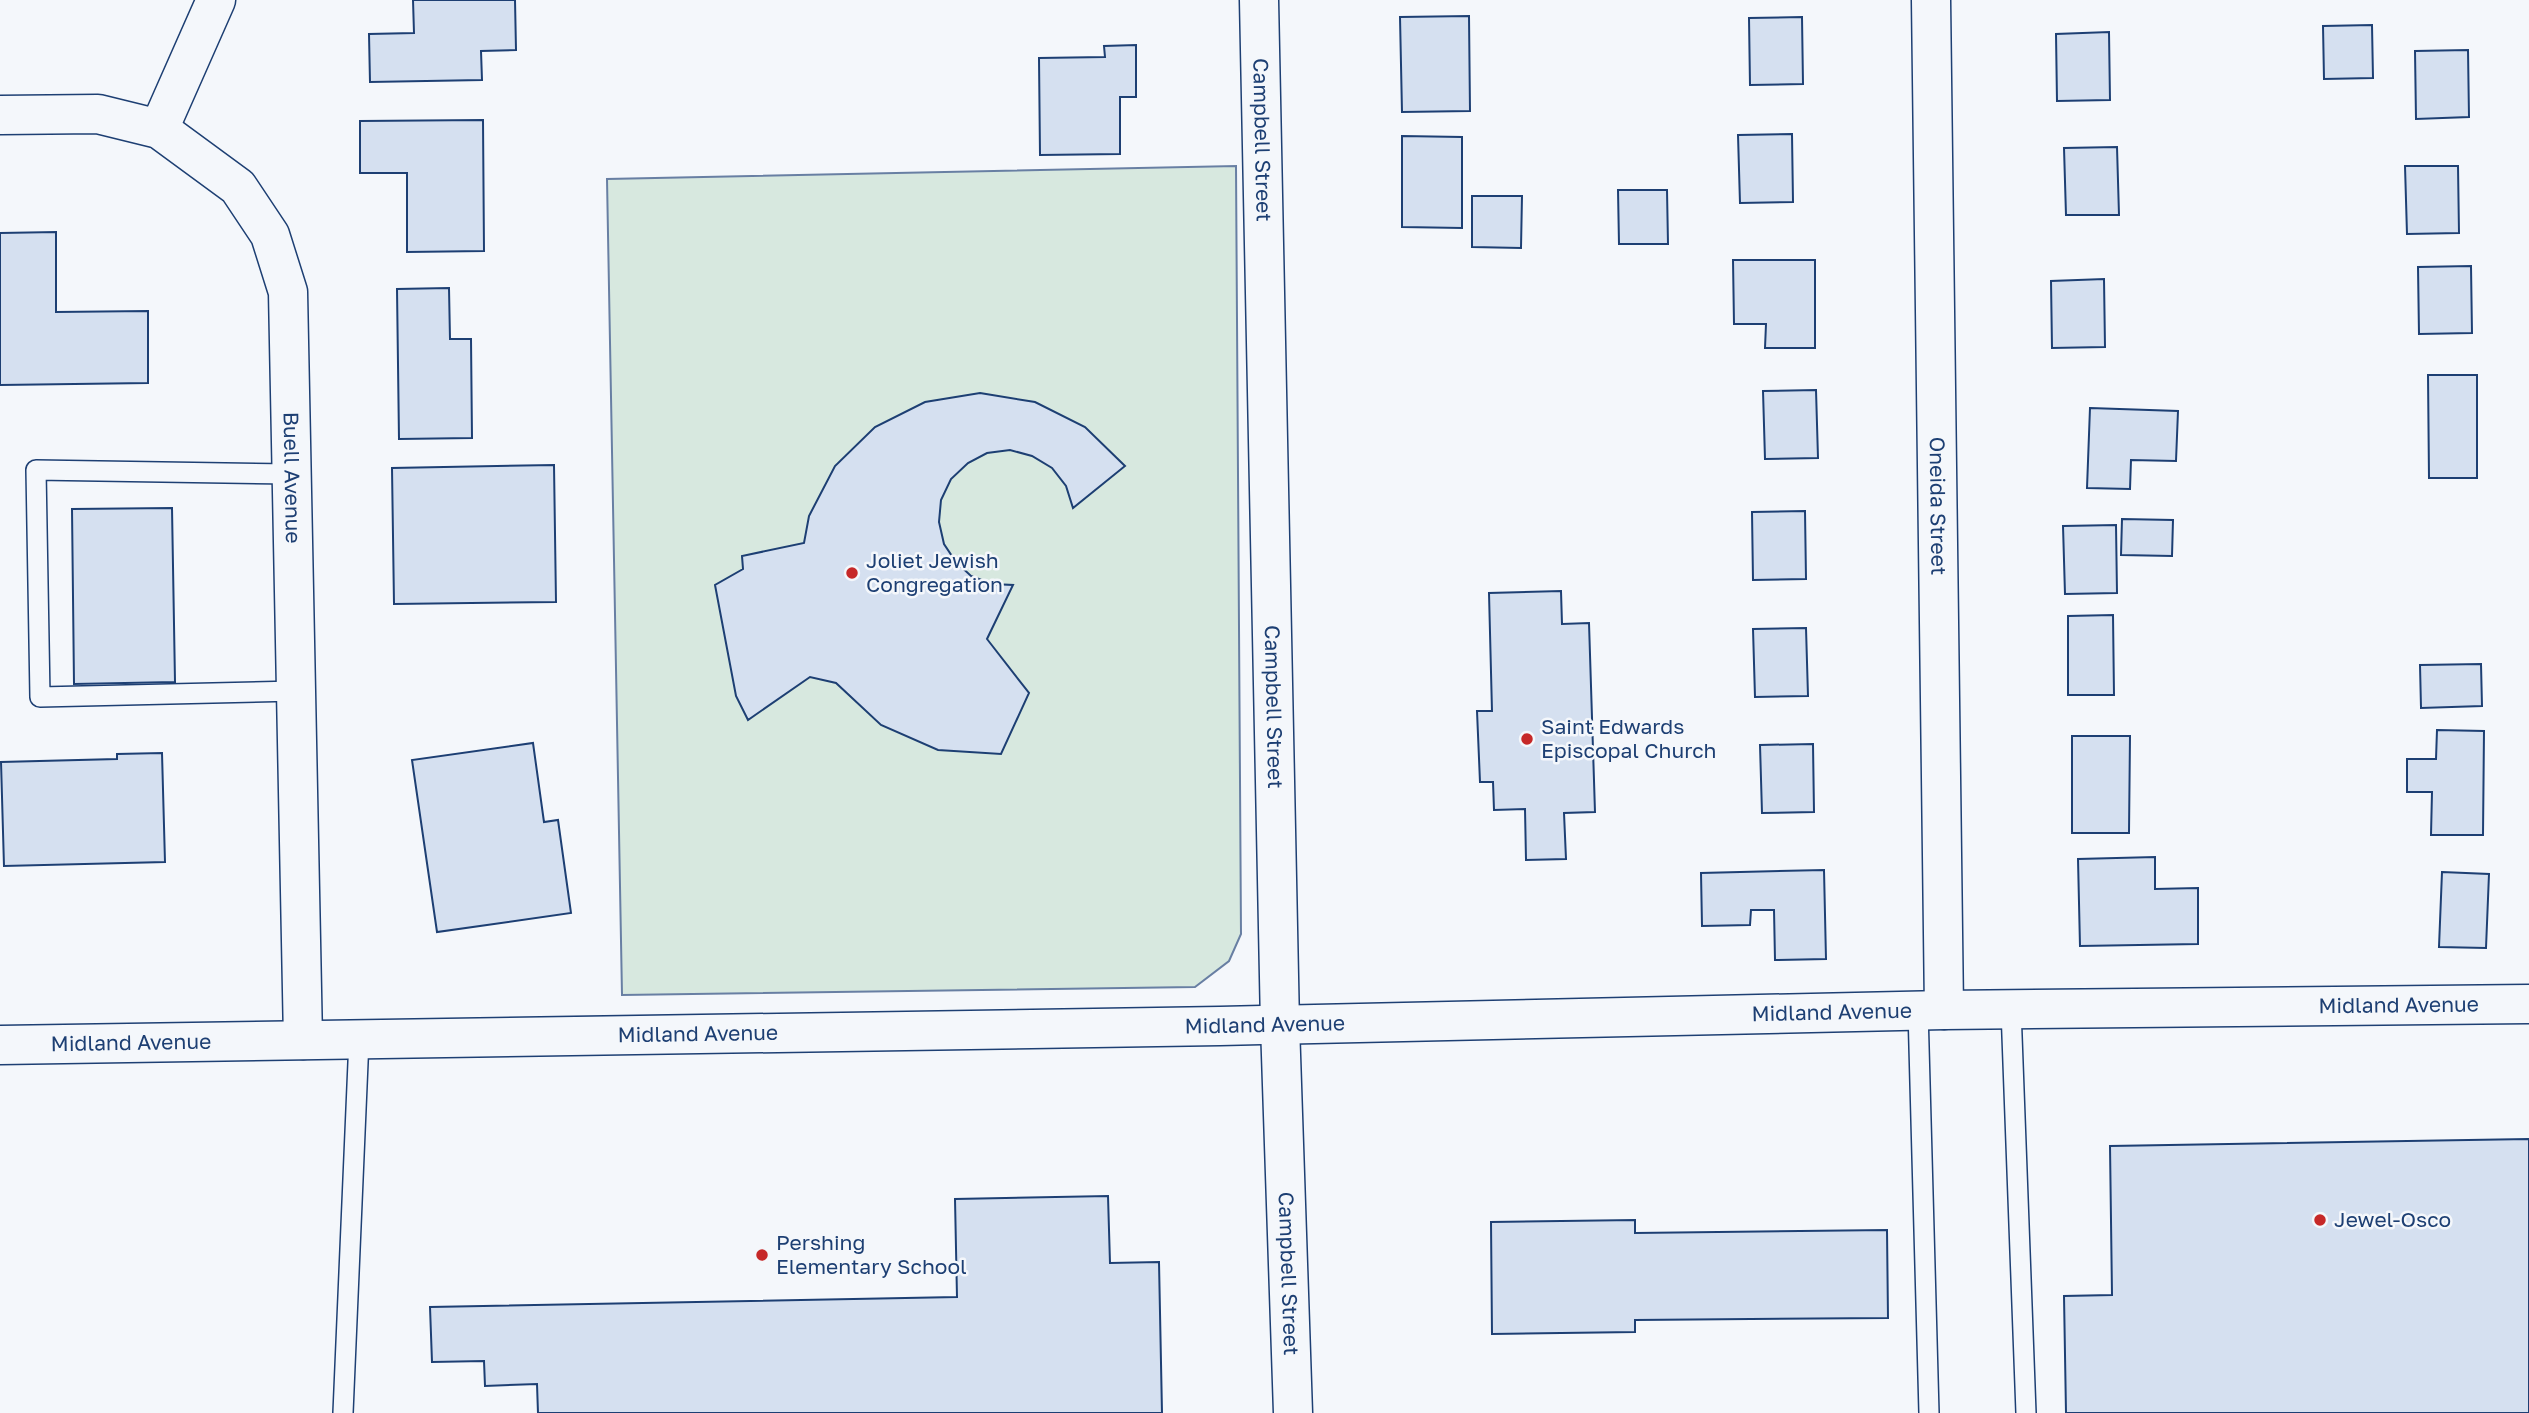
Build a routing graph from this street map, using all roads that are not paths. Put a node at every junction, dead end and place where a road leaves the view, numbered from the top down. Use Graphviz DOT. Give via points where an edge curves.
graph roads {
  1 [pos="216,0"];
  2 [pos="1259,0"];
  3 [pos="1931,0"];
  4 [pos="0,115"];
  5 [pos="159,129"];
  6 [pos="291,474"];
  7 [pos="296,691"];
  8 [pos="2529,1004"];
  9 [pos="2011,1009"];
  10 [pos="1931,1010"];
  11 [pos="1280,1025"];
  12 [pos="359,1039"];
  13 [pos="303,1040"];
  14 [pos="0,1045"];
  15 [pos="343,1413"];
  16 [pos="1293,1413"];
  17 [pos="1929,1413"];
  18 [pos="2026,1413"];
  1 -- 5 [label="street"];
  2 -- 11 [label="street, Campbell Street"];
  3 -- 10 [label="street, Oneida Street"];
  4 -- 5 [label="street, Buell Avenue" via="98,114"];
  5 -- 6 [label="street, Buell Avenue" via="238,187 270,235 288,292"];
  6 -- 7 [label="street, Buell Avenue"];
  6 -- 7 [label="lane" via="36,470 40,697"];
  7 -- 13 [label="street, Buell Avenue"];
  8 -- 9 [label="street, Midland Avenue"];
  9 -- 10 [label="street, Midland Avenue"];
  9 -- 18 [label="lane"];
  10 -- 11 [label="street, Midland Avenue"];
  10 -- 17 [label="lane"];
  11 -- 12 [label="street, Midland Avenue"];
  11 -- 16 [label="street, Campbell Street"];
  12 -- 13 [label="street, Midland Avenue"];
  12 -- 15 [label="lane"];
  13 -- 14 [label="street, Midland Avenue"];
}
